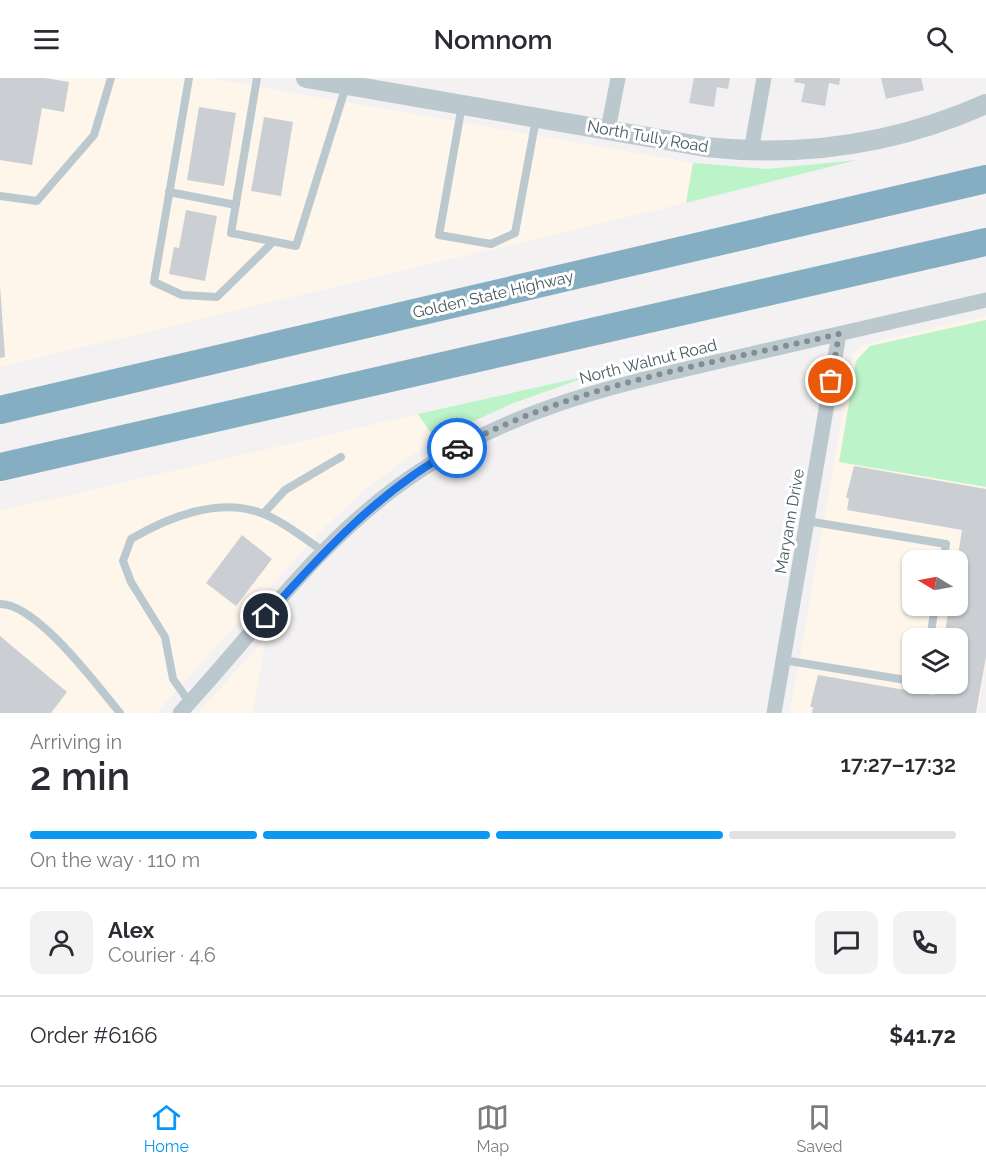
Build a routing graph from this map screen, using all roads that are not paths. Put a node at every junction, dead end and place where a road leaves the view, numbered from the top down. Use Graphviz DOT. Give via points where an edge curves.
graph roads {
  1 [pos="111,78"];
  2 [pos="189,78"];
  3 [pos="257,78"];
  4 [pos="306,78"];
  5 [pos="618,78"];
  6 [pos="764,78"];
  7 [pos="346,85"];
  8 [pos="462,104"];
  9 [pos="986,104"];
  10 [pos="537,117"];
  11 [pos="608,130"];
  12 [pos="751,151"];
  13 [pos="986,161"];
  14 [pos="986,179"];
  15 [pos="169,192"];
  16 [pos="924,193"];
  17 [pos="0,196"];
  18 [pos="236,205"];
  19 [pos="273,242"];
  20 [pos="986,242"];
  21 [pos="986,300"];
  22 [pos="839,334"];
  23 [pos="0,410"];
  24 [pos="341,458"];
  25 [pos="0,467"];
  26 [pos="264,513"];
  27 [pos="807,521"];
  28 [pos="945,550"];
  29 [pos="324,552"];
  30 [pos="0,604"];
  31 [pos="783,660"];
  32 [pos="902,679"];
  33 [pos="185,708"];
  34 [pos="120,713"];
  35 [pos="774,713"];
  1 -- 17 [label="lane" via="94,135 37,201"];
  2 -- 15 [label="lane"];
  3 -- 18 [label="lane"];
  4 -- 7 [label="street, North Tully Road"];
  5 -- 11 [label="street"];
  6 -- 12 [label="street"];
  7 -- 8 [label="street, North Tully Road"];
  7 -- 19 [label="lane" via="296,246"];
  8 -- 10 [label="street, North Tully Road"];
  8 -- 10 [label="lane" via="439,235 491,244 515,233"];
  9 -- 12 [label="street, North Tully Road" via="887,139 809,151"];
  10 -- 11 [label="street, North Tully Road"];
  11 -- 12 [label="street, North Tully Road"];
  13 -- 16 [label="highway" via="940,172"];
  14 -- 16 [label="highway, Golden State Highway"];
  15 -- 18 [label="lane"];
  15 -- 19 [label="lane" via="154,282 182,295 218,297"];
  16 -- 23 [label="highway, Golden State Highway"];
  18 -- 19 [label="lane" via="231,233"];
  20 -- 25 [label="highway"];
  21 -- 22 [label="street, North Walnut Road"];
  22 -- 27 [label="street, Maryann Drive"];
  22 -- 29 [label="street, North Walnut Road" via="609,387 512,420 451,451 394,489"];
  24 -- 26 [label="lane" via="285,490"];
  26 -- 29 [label="lane"];
  26 -- 33 [label="lane" via="238,506 213,507 153,526 131,539 123,561 130,582 165,637 173,679"];
  27 -- 28 [label="lane" via="946,544"];
  27 -- 31 [label="street, Maryann Drive"];
  29 -- 33 [label="street, North Walnut Road"];
  30 -- 34 [label="lane" via="13,604 39,622"];
  31 -- 32 [label="lane"];
  31 -- 35 [label="street, Maryann Drive"];
}
